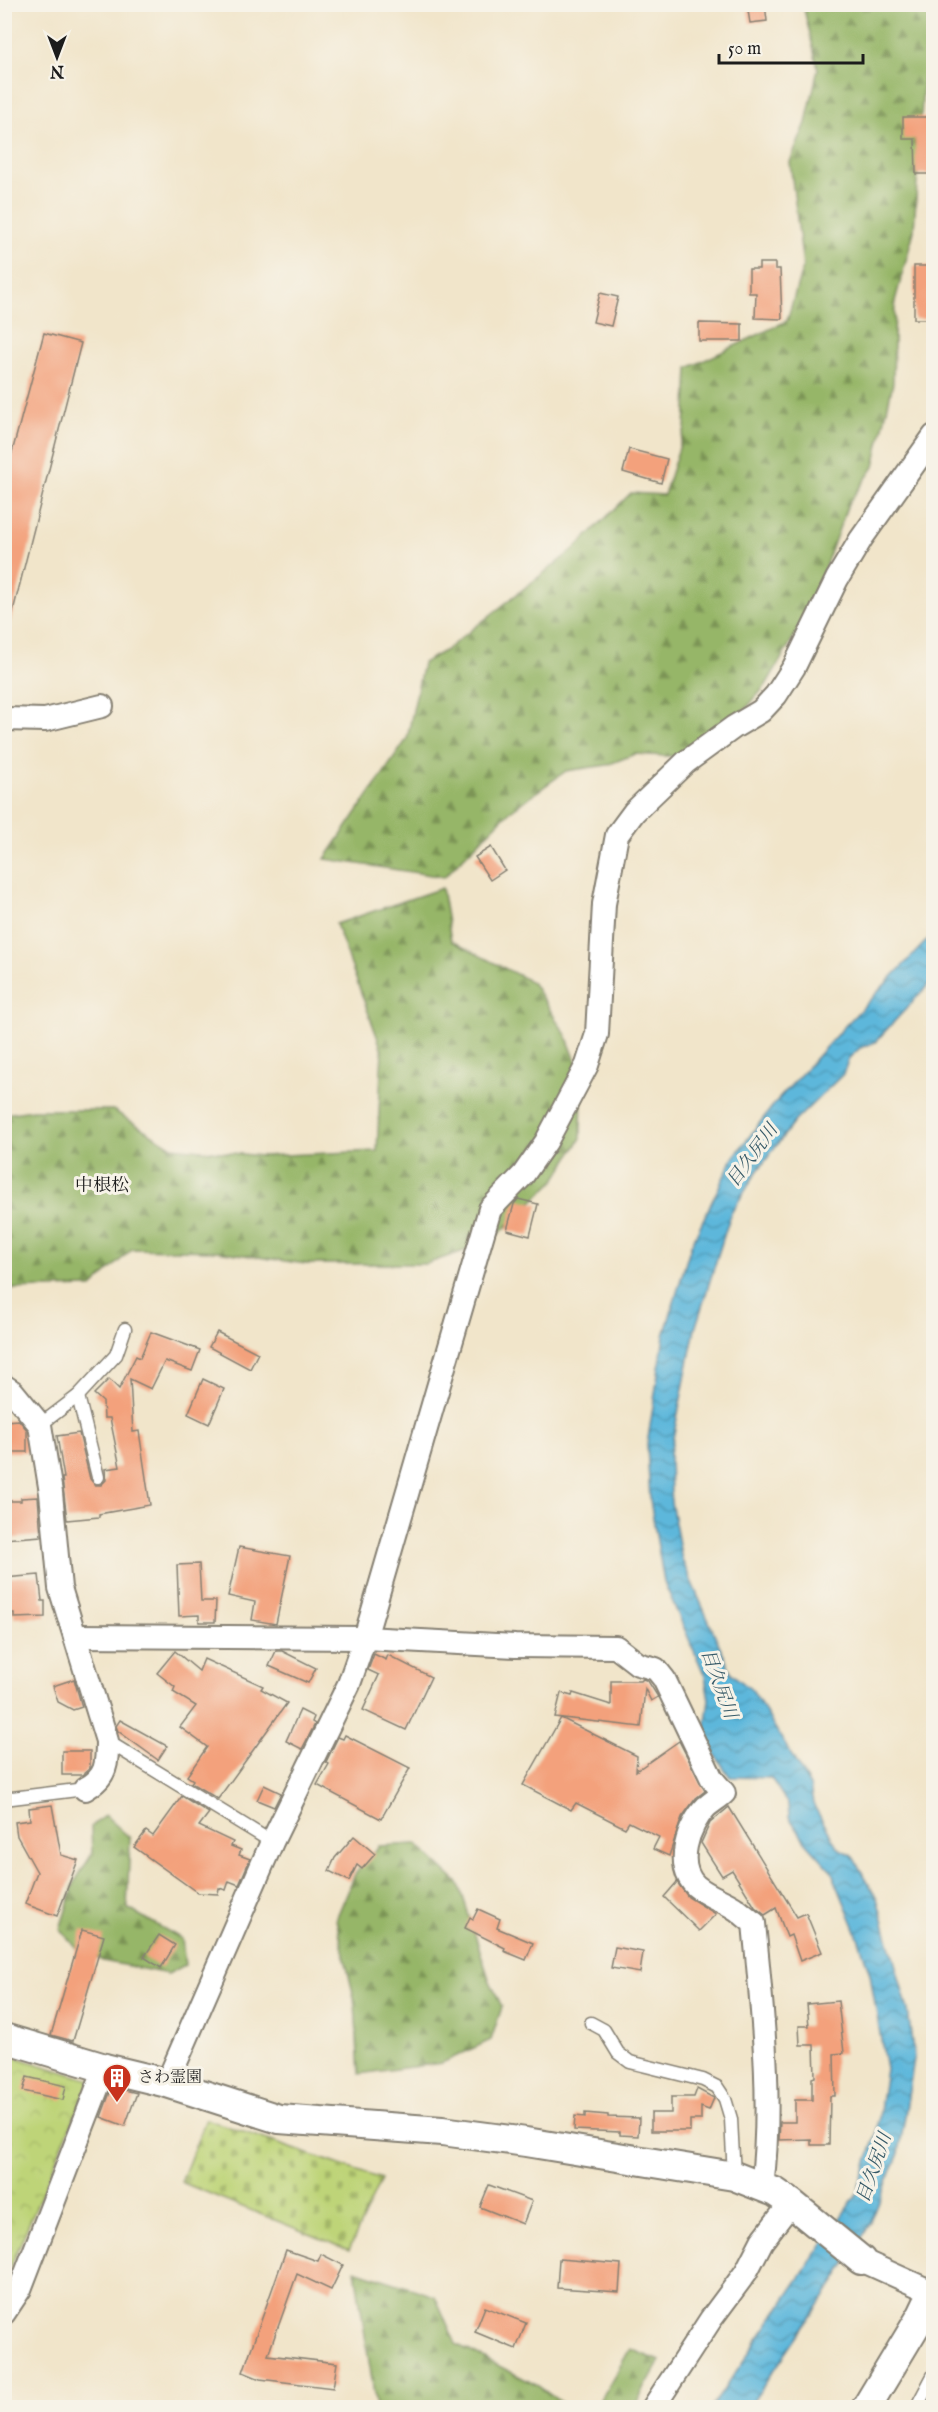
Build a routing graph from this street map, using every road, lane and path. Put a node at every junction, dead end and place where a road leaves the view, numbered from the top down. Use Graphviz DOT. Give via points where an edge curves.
graph roads {
  1 [pos="933,436"];
  2 [pos="102,706"];
  3 [pos="4,719"];
  4 [pos="124,1329"];
  5 [pos="4,1386"];
  6 [pos="78,1396"];
  7 [pos="40,1425"];
  8 [pos="98,1477"];
  9 [pos="75,1636"];
  10 [pos="365,1638"];
  11 [pos="107,1741"];
  12 [pos="85,1789"];
  13 [pos="4,1799"];
  14 [pos="272,1842"];
  15 [pos="591,2023"];
  16 [pos="4,2038"];
  17 [pos="105,2068"];
  18 [pos="167,2083"];
  19 [pos="734,2176"];
  20 [pos="762,2187"];
  21 [pos="796,2207"];
  22 [pos="861,2260"];
  23 [pos="933,2292"];
  24 [pos="4,2313"];
  25 [pos="933,2374"];
  26 [pos="653,2408"];
  27 [pos="866,2408"];
  28 [pos="916,2408"];
  1 -- 10 [label="street" via="861,539 776,694 761,711 686,762 634,812 617,835 604,904 597,1034 587,1065 546,1142 523,1175 490,1209"];
  2 -- 3 [label="street" via="45,720"];
  4 -- 6 [label="lane" via="116,1355"];
  5 -- 7 [label="street"];
  6 -- 7 [label="lane"];
  6 -- 8 [label="lane"];
  7 -- 9 [label="street" via="60,1588"];
  9 -- 10 [label="street"];
  9 -- 11 [label="street"];
  10 -- 14 [label="street" via="349,1684"];
  10 -- 20 [label="street" via="616,1647 638,1664 656,1669 664,1679 705,1767 724,1793 705,1808 693,1825 684,1863 693,1884 754,1923 767,2144"];
  11 -- 12 [label="street" via="104,1772 98,1782"];
  11 -- 14 [label="lane"];
  12 -- 13 [label="lane"];
  14 -- 18 [label="street"];
  15 -- 19 [label="lane" via="604,2030 618,2054 630,2062 704,2080 717,2087 731,2119"];
  16 -- 17 [label="street"];
  17 -- 18 [label="street"];
  17 -- 24 [label="street" via="20,2289"];
  18 -- 19 [label="street" via="279,2119 442,2131"];
  19 -- 20 [label="street"];
  20 -- 21 [label="street"];
  21 -- 22 [label="street"];
  21 -- 26 [label="street" via="762,2241 746,2272"];
  22 -- 23 [label="street"];
  23 -- 27 [label="street"];
  25 -- 28 [label="lane"];
}
